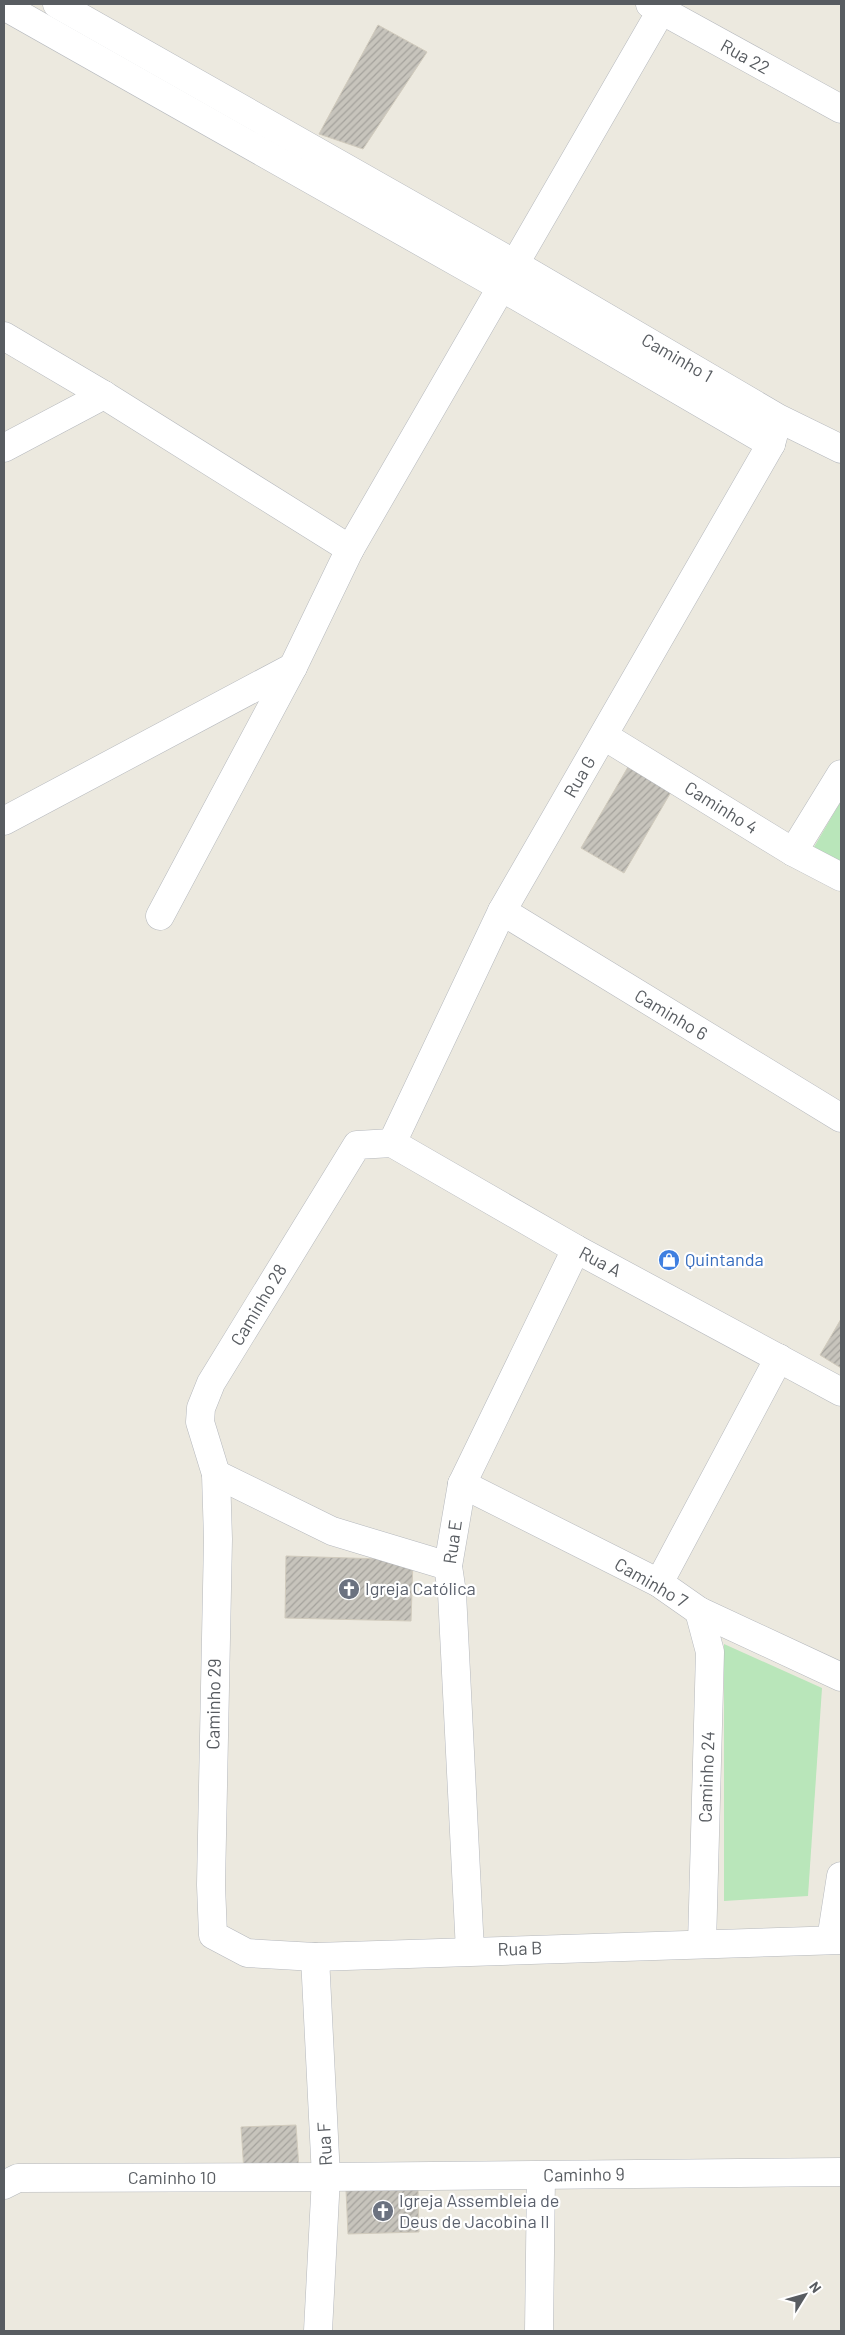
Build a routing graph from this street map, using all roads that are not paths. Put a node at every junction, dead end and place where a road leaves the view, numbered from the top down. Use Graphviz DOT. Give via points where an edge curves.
graph roads {
  1 [pos="57,4"];
  2 [pos="4,6"];
  3 [pos="658,6"];
  4 [pos="841,109"];
  5 [pos="515,264"];
  6 [pos="501,288"];
  7 [pos="4,336"];
  8 [pos="104,395"];
  9 [pos="778,418"];
  10 [pos="771,444"];
  11 [pos="4,448"];
  12 [pos="841,449"];
  13 [pos="350,549"];
  14 [pos="293,667"];
  15 [pos="604,736"];
  16 [pos="841,774"];
  17 [pos="4,821"];
  18 [pos="793,852"];
  19 [pos="841,877"];
  20 [pos="502,912"];
  21 [pos="160,916"];
  22 [pos="839,1111"];
  23 [pos="392,1143"];
  24 [pos="576,1249"];
  25 [pos="779,1358"];
  26 [pos="841,1392"];
  27 [pos="216,1474"];
  28 [pos="462,1484"];
  29 [pos="448,1566"];
  30 [pos="658,1583"];
  31 [pos="699,1611"];
  32 [pos="841,1677"];
  33 [pos="841,1876"];
  34 [pos="213,1934"];
  35 [pos="836,1940"];
  36 [pos="702,1944"];
  37 [pos="470,1951"];
  38 [pos="315,1957"];
  39 [pos="841,2172"];
  40 [pos="541,2176"];
  41 [pos="326,2178"];
  42 [pos="11,2181"];
  43 [pos="318,2331"];
  44 [pos="539,2331"];
  1 -- 5 [label="street, Caminho 1"];
  2 -- 6 [label="street"];
  3 -- 4 [label="street, Rua 22"];
  3 -- 5 [label="street"];
  5 -- 6 [label="street"];
  5 -- 9 [label="street, Caminho 1"];
  6 -- 10 [label="street"];
  6 -- 13 [label="street"];
  7 -- 8 [label="street"];
  8 -- 11 [label="street"];
  8 -- 13 [label="street"];
  9 -- 10 [label="street, Rua G"];
  9 -- 12 [label="street, Caminho 1"];
  10 -- 15 [label="street, Rua G"];
  13 -- 14 [label="street"];
  14 -- 17 [label="street"];
  14 -- 21 [label="street"];
  15 -- 18 [label="street, Caminho 4"];
  15 -- 20 [label="street, Rua G"];
  16 -- 18 [label="street"];
  18 -- 19 [label="street, Caminho 4"];
  20 -- 22 [label="street, Caminho 6"];
  20 -- 23 [label="street, Rua G"];
  23 -- 24 [label="street, Rua A"];
  23 -- 27 [label="street, Caminho 28" via="357,1145 212,1383 201,1408 200,1422"];
  24 -- 25 [label="street, Rua A"];
  24 -- 28 [label="street, Rua E"];
  25 -- 26 [label="street, Rua A"];
  25 -- 30 [label="street"];
  27 -- 29 [label="street" via="332,1531"];
  27 -- 34 [label="street, Caminho 29"];
  28 -- 29 [label="street, Rua E"];
  28 -- 30 [label="street, Caminho 7"];
  29 -- 37 [label="street, Rua E"];
  30 -- 31 [label="street, Caminho 7"];
  31 -- 32 [label="street, Caminho 7"];
  31 -- 36 [label="street, Caminho 24" via="710,1652"];
  33 -- 35 [label="street, Rua B"];
  34 -- 38 [label="street, Rua B" via="248,1954"];
  35 -- 36 [label="street, Rua B"];
  36 -- 37 [label="street, Rua B"];
  37 -- 38 [label="street, Rua B"];
  38 -- 41 [label="street, Rua F"];
  39 -- 40 [label="street, Caminho 9"];
  40 -- 41 [label="street, Caminho 9"];
  40 -- 44 [label="street"];
  41 -- 42 [label="street, Caminho 10"];
  41 -- 43 [label="street, Rua F"];
}
